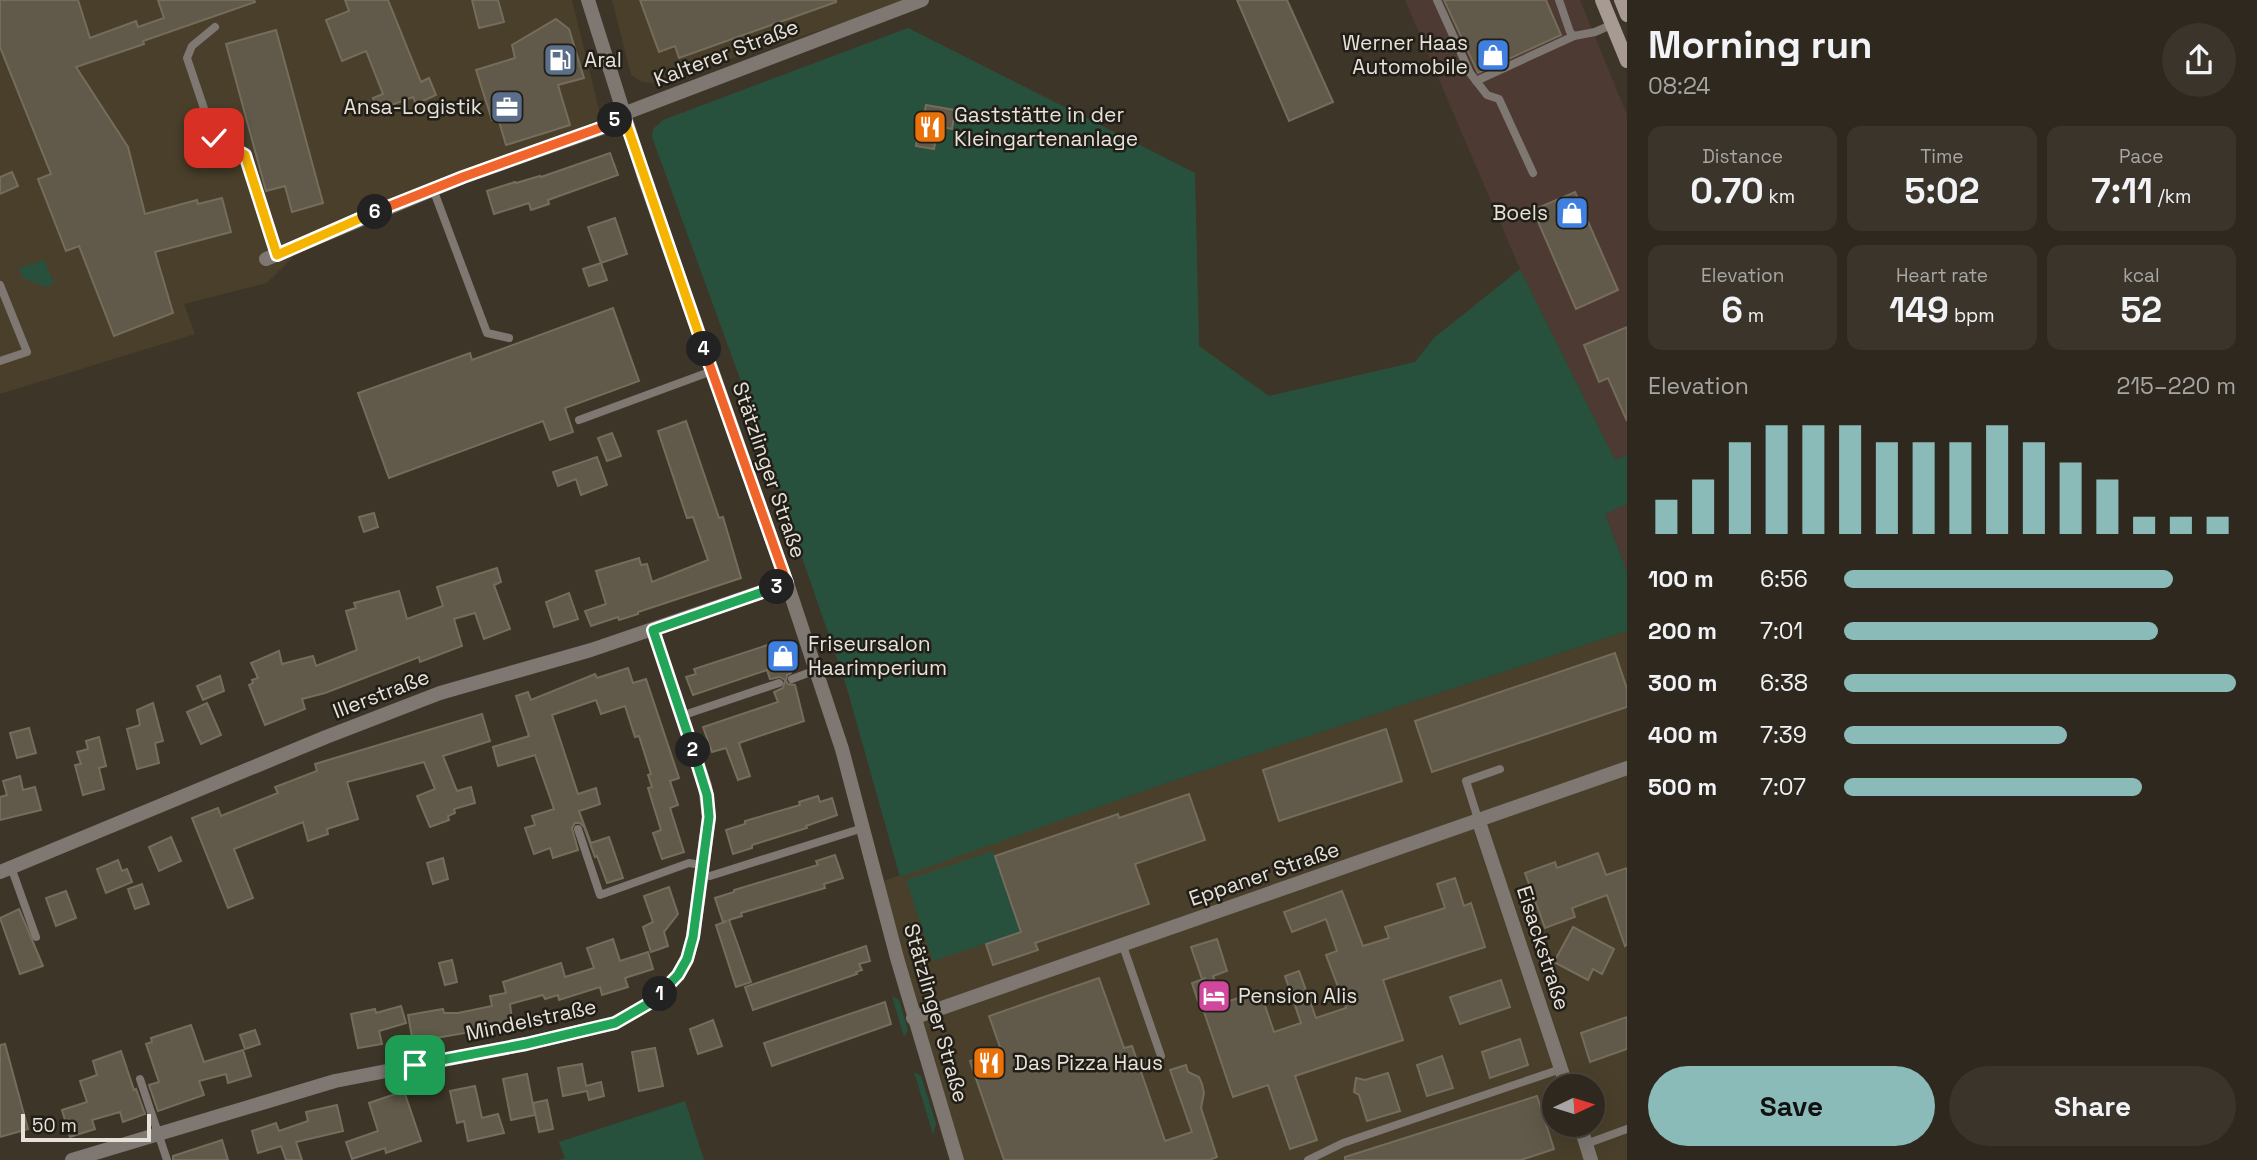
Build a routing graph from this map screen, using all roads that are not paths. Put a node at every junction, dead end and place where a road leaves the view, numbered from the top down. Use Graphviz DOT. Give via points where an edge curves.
graph roads {
  1 [pos="588,0"];
  2 [pos="922,0"];
  3 [pos="1437,0"];
  4 [pos="1559,0"];
  5 [pos="1602,0"];
  6 [pos="1621,0"];
  7 [pos="1627,15"];
  8 [pos="1611,25"];
  9 [pos="215,27"];
  10 [pos="1574,36"];
  11 [pos="1627,61"];
  12 [pos="1476,81"];
  13 [pos="623,114"];
  14 [pos="1534,173"];
  15 [pos="433,189"];
  16 [pos="271,257"];
  17 [pos="0,285"];
  18 [pos="509,338"];
  19 [pos="0,361"];
  20 [pos="712,371"];
  21 [pos="579,420"];
  22 [pos="787,583"];
  23 [pos="653,630"];
  24 [pos="816,670"];
  25 [pos="793,679"];
  26 [pos="779,683"];
  27 [pos="681,716"];
  28 [pos="1627,768"];
  29 [pos="1500,769"];
  30 [pos="1479,821"];
  31 [pos="863,828"];
  32 [pos="578,829"];
  33 [pos="6,869"];
  34 [pos="702,870"];
  35 [pos="36,937"];
  36 [pos="1123,946"];
  37 [pos="914,1018"];
  38 [pos="1161,1056"];
  39 [pos="1561,1069"];
  40 [pos="1563,1074"];
  41 [pos="140,1079"];
  42 [pos="1627,1129"];
  43 [pos="158,1133"];
  44 [pos="1583,1138"];
  45 [pos="1588,1155"];
  46 [pos="72,1160"];
  47 [pos="167,1160"];
  48 [pos="957,1160"];
  49 [pos="1308,1160"];
  1 -- 13 [label="street, Stätzlinger Straße"];
  2 -- 13 [label="street, Kalterer Straße"];
  3 -- 12 [label="lane"];
  4 -- 10 [label="lane"];
  5 -- 8 [label="main road"];
  6 -- 7 [label="main road"];
  8 -- 10 [label="lane"];
  8 -- 11 [label="main road"];
  9 -- 16 [label="lane" via="192,47 187,58 214,138 245,155"];
  10 -- 12 [label="lane"];
  12 -- 14 [label="lane" via="1487,95 1499,99"];
  13 -- 15 [label="street, Kalterer Straße" via="608,125"];
  13 -- 20 [label="street, Stätzlinger Straße"];
  15 -- 16 [label="street, Kalterer Straße"];
  15 -- 18 [label="lane" via="487,334"];
  17 -- 19 [label="lane" via="27,352"];
  20 -- 21 [label="lane"];
  20 -- 22 [label="street, Stätzlinger Straße"];
  22 -- 23 [label="street, Illerstraße"];
  22 -- 24 [label="street, Stätzlinger Straße"];
  23 -- 27 [label="street, Mindelstraße"];
  23 -- 33 [label="street, Illerstraße" via="440,693"];
  24 -- 25 [label="lane"];
  24 -- 31 [label="street, Stätzlinger Straße"];
  26 -- 27 [label="lane"];
  27 -- 34 [label="street, Mindelstraße" via="708,803"];
  28 -- 30 [label="street, Eppaner Straße"];
  29 -- 30 [label="lane" via="1466,781"];
  30 -- 36 [label="street, Eppaner Straße"];
  30 -- 39 [label="street, Eisackstraße"];
  31 -- 34 [label="lane" via="710,876"];
  31 -- 37 [label="street, Stätzlinger Straße"];
  32 -- 34 [label="lane" via="600,895 689,863"];
  33 -- 35 [label="lane"];
  34 -- 43 [label="street, Mindelstraße" via="693,937 678,975 653,1001 615,1023 335,1081"];
  36 -- 37 [label="street, Eppaner Straße"];
  36 -- 38 [label="lane"];
  37 -- 48 [label="street, Stätzlinger Straße"];
  39 -- 40 [label="street, Eisackstraße"];
  39 -- 49 [label="lane" via="1343,1143"];
  41 -- 43 [label="lane"];
  42 -- 45 [label="lane"];
  43 -- 46 [label="street, Mindelstraße"];
  43 -- 47 [label="lane"];
  44 -- 45 [label="street"];
}
